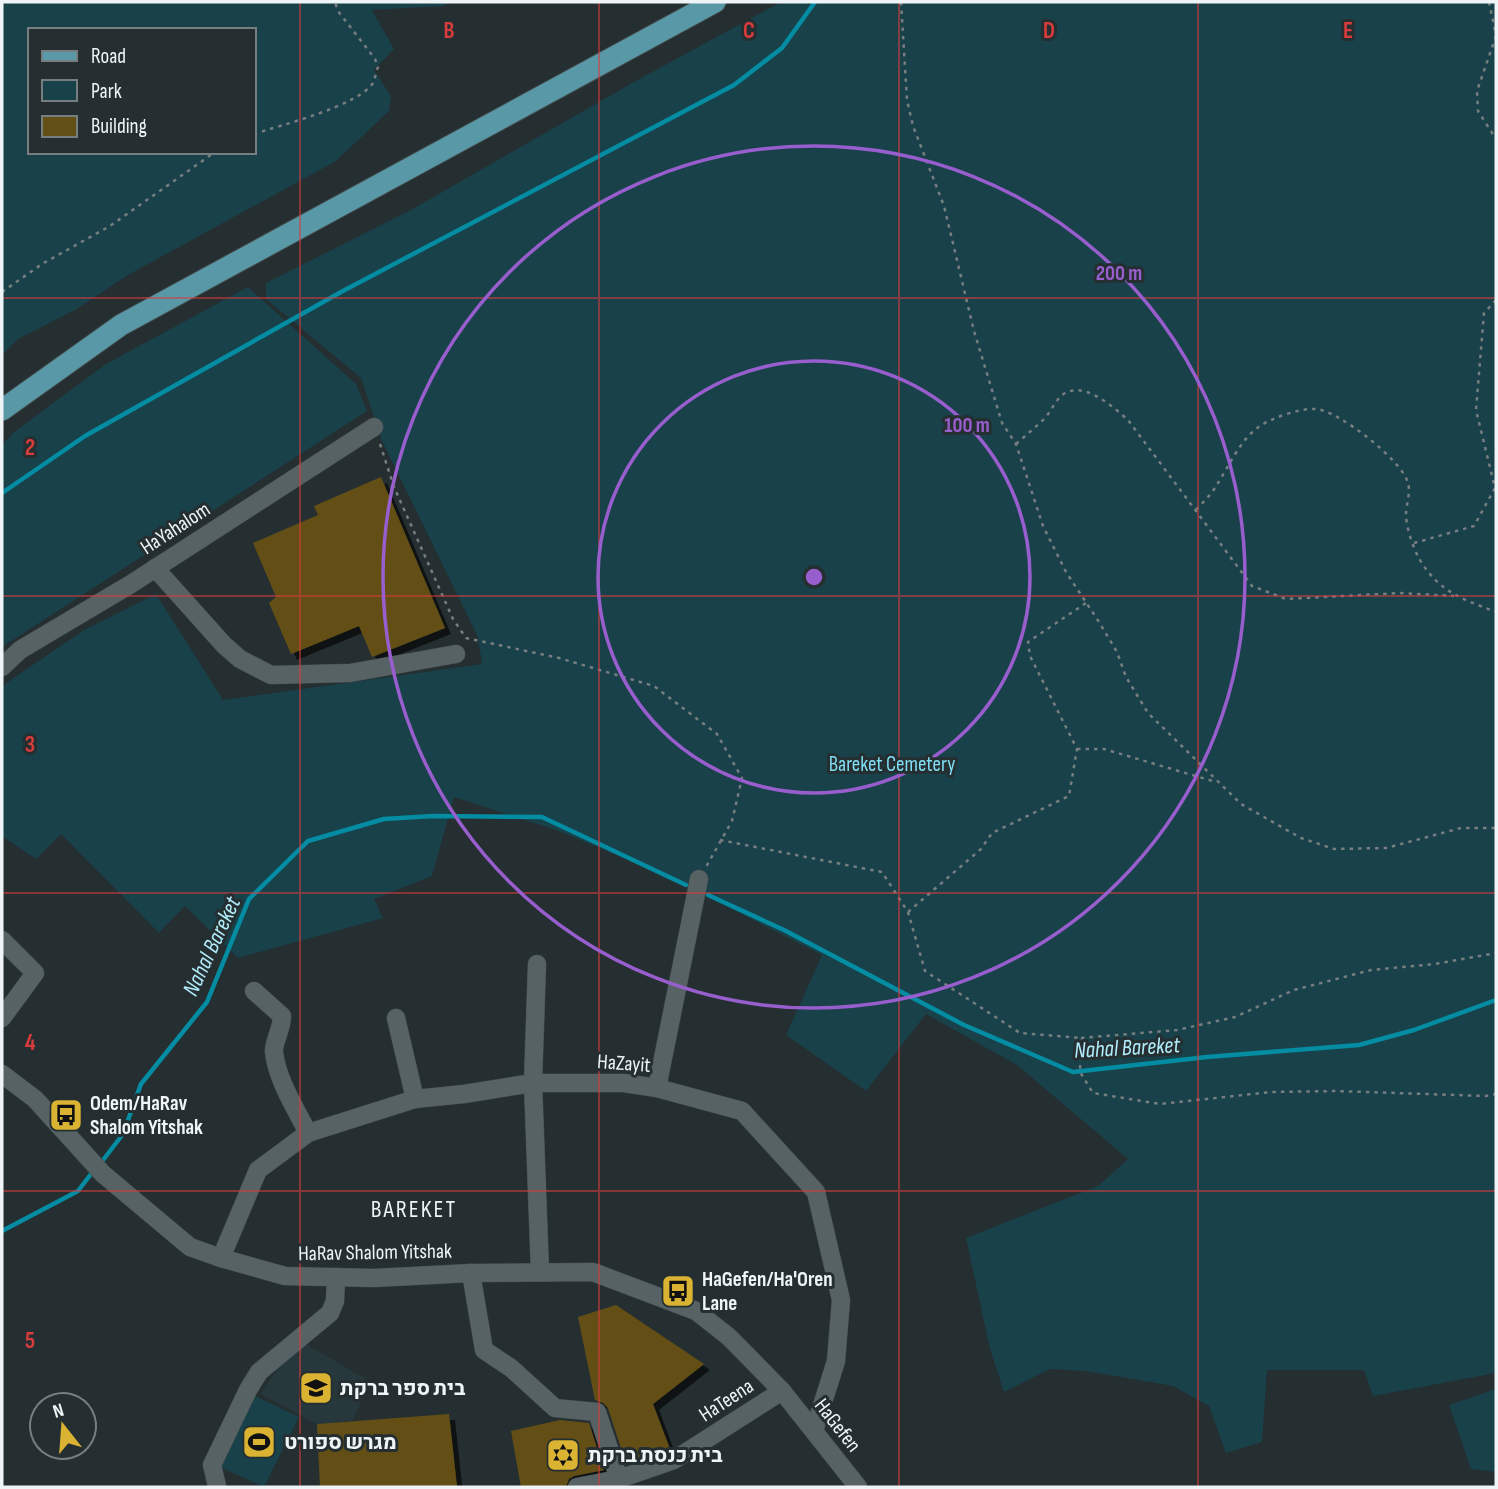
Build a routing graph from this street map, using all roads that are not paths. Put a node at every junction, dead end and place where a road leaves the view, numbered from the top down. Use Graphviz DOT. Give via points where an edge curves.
graph roads {
  1 [pos="715,2"];
  2 [pos="2,410"];
  3 [pos="374,427"];
  4 [pos="155,568"];
  5 [pos="456,654"];
  6 [pos="2,667"];
  7 [pos="699,879"];
  8 [pos="2,940"];
  9 [pos="537,964"];
  10 [pos="254,991"];
  11 [pos="2,1018"];
  12 [pos="396,1018"];
  13 [pos="2,1074"];
  14 [pos="533,1083"];
  15 [pos="657,1088"];
  16 [pos="415,1099"];
  17 [pos="309,1133"];
  18 [pos="221,1258"];
  19 [pos="540,1272"];
  20 [pos="471,1273"];
  21 [pos="337,1277"];
  22 [pos="782,1391"];
  23 [pos="814,1431"];
  24 [pos="619,1479"];
  25 [pos="217,1487"];
  26 [pos="577,1487"];
  27 [pos="858,1487"];
  1 -- 2 [label="main road" via="121,325"];
  3 -- 4 [label="street, HaYahalom"];
  4 -- 5 [label="street" via="223,645 271,675 350,673"];
  4 -- 6 [label="street, HaYahalom" via="20,650"];
  7 -- 15 [label="street"];
  8 -- 11 [label="street" via="35,973"];
  9 -- 14 [label="street"];
  10 -- 17 [label="street" via="282,1016 274,1050 283,1081"];
  12 -- 16 [label="street"];
  13 -- 18 [label="street, HaRav Shalom Yitshak" via="35,1099 103,1174 190,1247"];
  14 -- 15 [label="street, HaZayit" via="624,1083"];
  14 -- 16 [label="street, HaZayit"];
  14 -- 19 [label="street"];
  15 -- 23 [label="street, HaZayit" via="742,1111 816,1192 841,1300 836,1361"];
  16 -- 17 [label="street, HaZayit"];
  17 -- 18 [label="street, HaZayit" via="258,1170"];
  18 -- 21 [label="street, HaRav Shalom Yitshak" via="285,1276"];
  19 -- 20 [label="street, HaRav Shalom Yitshak"];
  19 -- 22 [label="street, HaRav Shalom Yitshak" via="593,1272 696,1311"];
  20 -- 21 [label="street, HaRav Shalom Yitshak"];
  20 -- 24 [label="street" via="484,1350 511,1367 555,1408 597,1412"];
  21 -- 25 [label="street" via="330,1313 258,1373 248,1390 212,1465"];
  22 -- 23 [label="street, HaGefen"];
  22 -- 24 [label="street, HaTeena" via="674,1460"];
  23 -- 27 [label="street, HaGefen"];
  24 -- 26 [label="street, HaTeena"];
}
